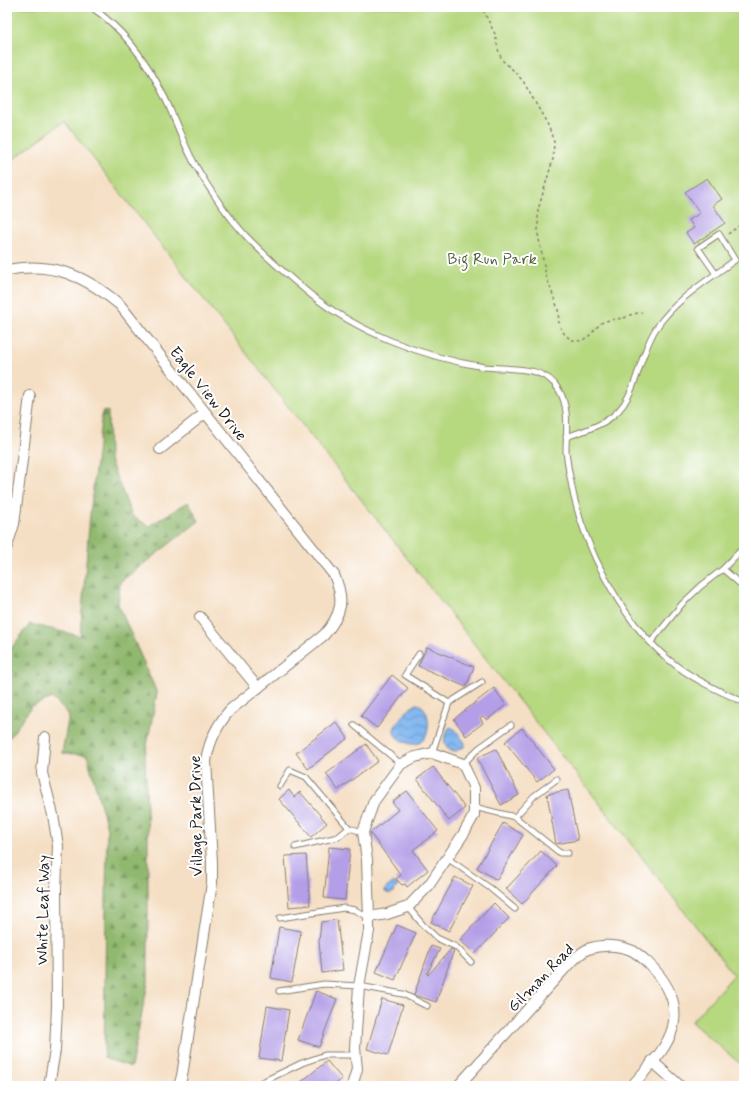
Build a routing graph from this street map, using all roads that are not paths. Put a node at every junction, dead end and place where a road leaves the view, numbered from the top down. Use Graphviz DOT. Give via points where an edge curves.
graph roads {
  1 [pos="91,7"];
  2 [pos="7,270"];
  3 [pos="716,274"];
  4 [pos="30,396"];
  5 [pos="206,413"];
  6 [pos="566,437"];
  7 [pos="160,449"];
  8 [pos="7,546"];
  9 [pos="744,547"];
  10 [pos="723,569"];
  11 [pos="744,583"];
  12 [pos="341,600"];
  13 [pos="200,617"];
  14 [pos="651,642"];
  15 [pos="419,654"];
  16 [pos="482,682"];
  17 [pos="258,688"];
  18 [pos="744,702"];
  19 [pos="449,703"];
  20 [pos="354,724"];
  21 [pos="510,725"];
  22 [pos="45,737"];
  23 [pos="432,753"];
  24 [pos="401,764"];
  25 [pos="463,764"];
  26 [pos="557,779"];
  27 [pos="280,786"];
  28 [pos="474,807"];
  29 [pos="515,817"];
  30 [pos="349,828"];
  31 [pos="363,832"];
  32 [pos="295,847"];
  33 [pos="568,853"];
  34 [pos="447,858"];
  35 [pos="408,907"];
  36 [pos="515,909"];
  37 [pos="369,917"];
  38 [pos="280,918"];
  39 [pos="471,962"];
  40 [pos="359,986"];
  41 [pos="279,991"];
  42 [pos="427,1006"];
  43 [pos="356,1055"];
  44 [pos="652,1061"];
  45 [pos="258,1084"];
  46 [pos="49,1086"];
  47 [pos="179,1086"];
  48 [pos="352,1086"];
  49 [pos="458,1086"];
  50 [pos="632,1086"];
  51 [pos="680,1086"];
  1 -- 6 [label="lane" via="124,35 150,69 195,165 217,200 245,235 277,266 344,317 414,350 487,367 528,370 547,377 559,390 566,409"];
  2 -- 5 [label="street, Eagle View Drive" via="22,267 60,270 88,282 107,294 132,318"];
  3 -- 3 [label="lane" via="735,260 719,234 698,248"];
  3 -- 6 [label="lane" via="680,300 655,329 628,398 620,410 595,428"];
  4 -- 8 [label="street" via="14,524"];
  5 -- 7 [label="street"];
  5 -- 12 [label="street, Eagle View Drive" via="334,575"];
  6 -- 14 [label="lane" via="566,455 573,495 584,533 625,612"];
  9 -- 10 [label="lane"];
  10 -- 11 [label="lane" via="739,583"];
  10 -- 14 [label="lane" via="700,586 682,604"];
  12 -- 17 [label="street, Village Park Drive" via="337,620 324,635"];
  13 -- 17 [label="street"];
  14 -- 18 [label="lane" via="668,660 694,678"];
  15 -- 19 [label="lane" via="405,675"];
  16 -- 19 [label="lane"];
  17 -- 47 [label="street, Village Park Drive" via="222,719 208,748 206,767 212,882"];
  19 -- 23 [label="lane"];
  20 -- 24 [label="lane"];
  21 -- 25 [label="lane" via="479,748"];
  22 -- 46 [label="street, White Leaf Way" via="42,773 58,846 56,1042"];
  23 -- 24 [label="street"];
  23 -- 25 [label="street"];
  24 -- 31 [label="street" via="374,801"];
  25 -- 28 [label="street" via="474,788"];
  26 -- 29 [label="lane" via="534,796"];
  27 -- 30 [label="lane" via="290,770 306,777"];
  28 -- 29 [label="lane"];
  28 -- 34 [label="street" via="471,821"];
  29 -- 33 [label="lane" via="560,853"];
  30 -- 31 [label="lane"];
  30 -- 32 [label="lane" via="338,837"];
  31 -- 37 [label="street" via="367,860"];
  34 -- 35 [label="street" via="429,885"];
  34 -- 36 [label="lane"];
  35 -- 37 [label="street"];
  35 -- 39 [label="lane" via="437,938 456,947"];
  37 -- 38 [label="lane" via="344,908"];
  37 -- 40 [label="street"];
  40 -- 41 [label="lane" via="324,984"];
  40 -- 42 [label="lane" via="403,994"];
  40 -- 43 [label="street"];
  43 -- 45 [label="lane" via="325,1055"];
  43 -- 48 [label="street" via="357,1069"];
  44 -- 49 [label="street, Gilman Road" via="664,1047 674,1025 673,1001 669,990 652,967 634,951 623,947 599,946 588,949 569,964"];
  44 -- 50 [label="street, Gilman Road"];
  44 -- 51 [label="street"];
}
